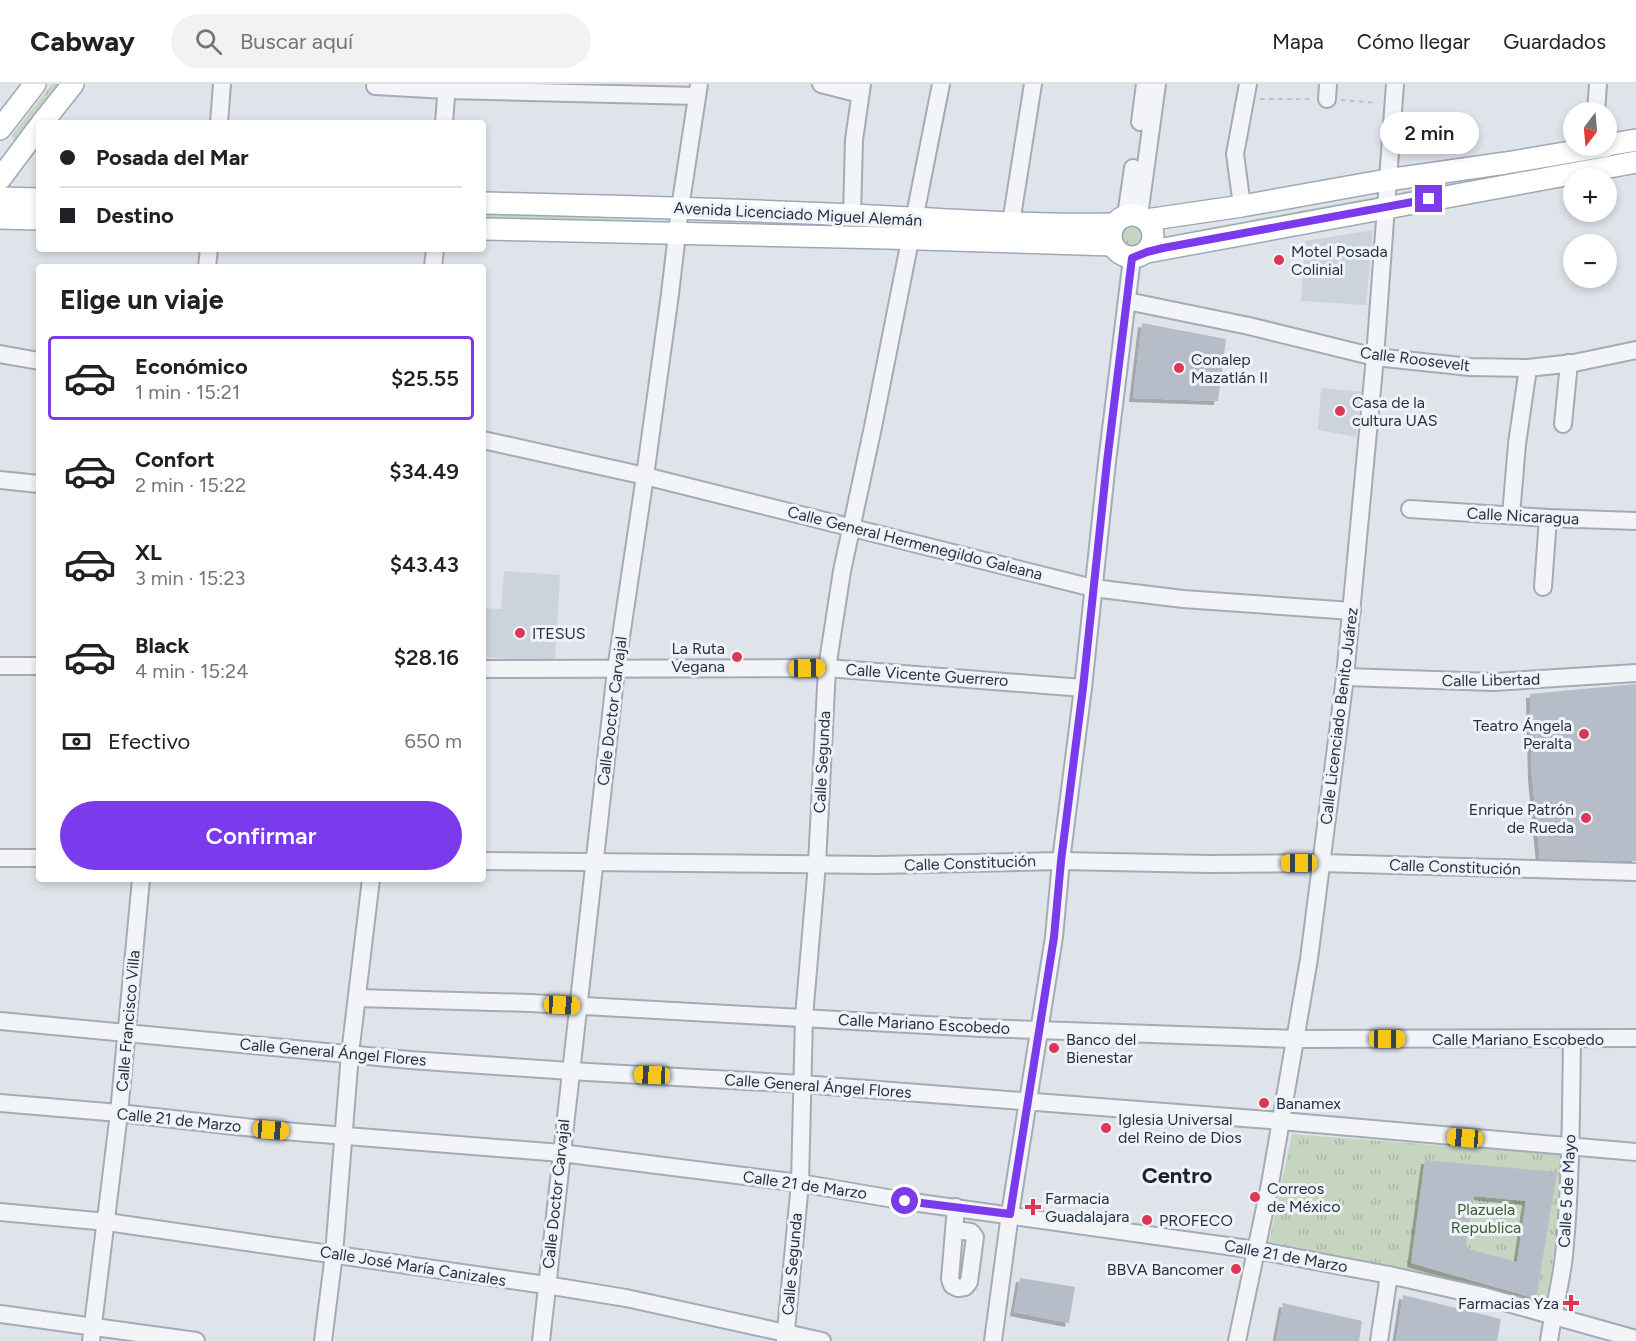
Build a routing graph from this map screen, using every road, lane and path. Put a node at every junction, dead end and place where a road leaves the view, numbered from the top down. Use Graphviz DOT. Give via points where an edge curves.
graph roads {
  1 [pos="35,84"];
  2 [pos="73,84"];
  3 [pos="222,84"];
  4 [pos="821,84"];
  5 [pos="941,84"];
  6 [pos="1033,84"];
  7 [pos="1145,84"];
  8 [pos="1157,84"];
  9 [pos="1248,84"];
  10 [pos="1395,84"];
  11 [pos="1598,84"];
  12 [pos="375,86"];
  13 [pos="447,87"];
  14 [pos="861,89"];
  15 [pos="698,90"];
  16 [pos="1597,102"];
  17 [pos="44,120"];
  18 [pos="219,120"];
  19 [pos="444,120"];
  20 [pos="0,129"];
  21 [pos="36,134"];
  22 [pos="1636,140"];
  23 [pos="1617,143"];
  24 [pos="1563,153"];
  25 [pos="1636,162"];
  26 [pos="1387,180"];
  27 [pos="36,199"];
  28 [pos="0,200"];
  29 [pos="486,203"];
  30 [pos="1242,206"];
  31 [pos="1385,207"];
  32 [pos="680,208"];
  33 [pos="852,215"];
  34 [pos="36,218"];
  35 [pos="915,219"];
  36 [pos="1131,219"];
  37 [pos="1011,223"];
  38 [pos="486,229"];
  39 [pos="676,234"];
  40 [pos="909,239"];
  41 [pos="1112,245"];
  42 [pos="1139,255"];
  43 [pos="1127,301"];
  44 [pos="1636,350"];
  45 [pos="0,354"];
  46 [pos="1375,357"];
  47 [pos="36,360"];
  48 [pos="1569,363"];
  49 [pos="1528,368"];
  50 [pos="1563,424"];
  51 [pos="486,441"];
  52 [pos="645,476"];
  53 [pos="0,480"];
  54 [pos="36,484"];
  55 [pos="1410,509"];
  56 [pos="1511,515"];
  57 [pos="1548,518"];
  58 [pos="1636,521"];
  59 [pos="852,528"];
  60 [pos="1543,587"];
  61 [pos="1093,588"];
  62 [pos="1352,611"];
  63 [pos="0,666"];
  64 [pos="36,666"];
  65 [pos="827,668"];
  66 [pos="486,669"];
  67 [pos="616,670"];
  68 [pos="1636,673"];
  69 [pos="1345,677"];
  70 [pos="1083,688"];
  71 [pos="0,858"];
  72 [pos="36,858"];
  73 [pos="486,861"];
  74 [pos="595,861"];
  75 [pos="1061,861"];
  76 [pos="1321,863"];
  77 [pos="817,864"];
  78 [pos="1636,872"];
  79 [pos="141,882"];
  80 [pos="371,882"];
  81 [pos="357,998"];
  82 [pos="578,1006"];
  83 [pos="804,1017"];
  84 [pos="0,1021"];
  85 [pos="1040,1029"];
  86 [pos="126,1032"];
  87 [pos="1636,1038"];
  88 [pos="1295,1039"];
  89 [pos="1572,1039"];
  90 [pos="350,1054"];
  91 [pos="570,1071"];
  92 [pos="802,1084"];
  93 [pos="1029,1102"];
  94 [pos="0,1103"];
  95 [pos="119,1113"];
  96 [pos="1281,1121"];
  97 [pos="345,1136"];
  98 [pos="1570,1147"];
  99 [pos="1636,1152"];
  100 [pos="561,1153"];
  101 [pos="800,1183"];
  102 [pos="956,1207"];
  103 [pos="0,1212"];
  104 [pos="1010,1214"];
  105 [pos="106,1222"];
  106 [pos="955,1230"];
  107 [pos="1256,1250"];
  108 [pos="334,1254"];
  109 [pos="1389,1275"];
  110 [pos="546,1285"];
  111 [pos="0,1314"];
  112 [pos="1552,1315"];
  113 [pos="93,1334"];
  114 [pos="785,1337"];
  115 [pos="1636,1339"];
  116 [pos="196,1341"];
  117 [pos="323,1341"];
  118 [pos="541,1341"];
  119 [pos="822,1341"];
  120 [pos="993,1341"];
  121 [pos="1237,1341"];
  122 [pos="1379,1341"];
  123 [pos="1549,1341"];
  1 -- 20 [label="main road"];
  2 -- 17 [label="main road"];
  3 -- 18 [label="street"];
  4 -- 14 [label="street"];
  5 -- 35 [label="street, Calle Segunda"];
  6 -- 37 [label="street"];
  7 -- 36 [label="street"];
  8 -- 36 [label="street"];
  9 -- 30 [label="street" via="1235,154"];
  10 -- 26 [label="street, Calle Licenciado Benito Juárez"];
  11 -- 16 [label="street"];
  12 -- 13 [label="street"];
  13 -- 15 [label="street"];
  13 -- 19 [label="street"];
  14 -- 33 [label="street" via="854,140"];
  15 -- 32 [label="street, Calle Doctor Carvajal"];
  21 -- 28 [label="main road"];
  22 -- 23 [label="main road, Avenida Licenciado Miguel Alemán"];
  24 -- 26 [label="main road, Avenida Licenciado Miguel Alemán"];
  25 -- 31 [label="main road"];
  26 -- 30 [label="main road, Avenida Licenciado Miguel Alemán"];
  26 -- 31 [label="street, Calle Licenciado Benito Juárez"];
  27 -- 28 [label="main road"];
  28 -- 34 [label="main road"];
  29 -- 32 [label="main road, Avenida Licenciado Miguel Alemán"];
  30 -- 36 [label="main road, Avenida Licenciado Miguel Alemán"];
  31 -- 42 [label="main road"];
  31 -- 46 [label="street, Calle Licenciado Benito Juárez"];
  32 -- 33 [label="main road, Avenida Licenciado Miguel Alemán"];
  32 -- 39 [label="street, Calle Doctor Carvajal"];
  33 -- 35 [label="main road, Avenida Licenciado Miguel Alemán"];
  35 -- 37 [label="main road, Avenida Licenciado Miguel Alemán"];
  35 -- 40 [label="street, Calle Segunda"];
  36 -- 37 [label="main road, Avenida Licenciado Miguel Alemán"];
  36 -- 41 [label="main road" via="1110,237"];
  36 -- 42 [label="main road" via="1150,226 1153,239"];
  38 -- 39 [label="main road, Avenida Licenciado Miguel Alemán"];
  39 -- 40 [label="main road, Avenida Licenciado Miguel Alemán"];
  39 -- 52 [label="street, Calle Doctor Carvajal"];
  40 -- 41 [label="main road, Avenida Licenciado Miguel Alemán"];
  40 -- 59 [label="street, Calle Segunda"];
  41 -- 42 [label="main road" via="1120,254"];
  42 -- 43 [label="street"];
  43 -- 46 [label="street, Calle Roosevelt"];
  43 -- 61 [label="street"];
  44 -- 48 [label="street, Calle Roosevelt"];
  45 -- 47 [label="street"];
  46 -- 49 [label="street, Calle Roosevelt" via="1470,367"];
  46 -- 62 [label="street, Calle Licenciado Benito Juárez"];
  48 -- 49 [label="street, Calle Roosevelt"];
  48 -- 50 [label="street"];
  49 -- 56 [label="street"];
  51 -- 52 [label="street, Calle General Hermenegildo Galeana"];
  52 -- 59 [label="street, Calle General Hermenegildo Galeana"];
  52 -- 67 [label="street, Calle Doctor Carvajal"];
  53 -- 54 [label="street"];
  55 -- 56 [label="street, Calle Nicaragua"];
  56 -- 57 [label="street, Calle Nicaragua"];
  57 -- 58 [label="street, Calle Nicaragua"];
  57 -- 60 [label="street"];
  59 -- 61 [label="street, Calle General Hermenegildo Galeana"];
  59 -- 65 [label="street, Calle Segunda"];
  61 -- 62 [label="street, Calle General Hermenegildo Galeana"];
  61 -- 70 [label="street"];
  62 -- 69 [label="street, Calle Licenciado Benito Juárez"];
  63 -- 64 [label="street"];
  65 -- 67 [label="street, Calle Vicente Guerrero"];
  65 -- 70 [label="street, Calle Vicente Guerrero"];
  65 -- 77 [label="street, Calle Segunda"];
  66 -- 67 [label="street, Calle Vicente Guerrero"];
  67 -- 74 [label="street, Calle Doctor Carvajal"];
  68 -- 69 [label="street, Calle Libertad" via="1494,682"];
  69 -- 76 [label="street, Calle Licenciado Benito Juárez"];
  70 -- 75 [label="street"];
  71 -- 72 [label="street"];
  73 -- 74 [label="street, Calle Constitución"];
  74 -- 77 [label="street, Calle Constitución"];
  74 -- 82 [label="street, Calle Doctor Carvajal"];
  75 -- 76 [label="street, Calle Constitución"];
  75 -- 77 [label="street, Calle Constitución"];
  75 -- 85 [label="street"];
  76 -- 78 [label="street, Calle Constitución"];
  76 -- 88 [label="street, Calle Licenciado Benito Juárez"];
  77 -- 83 [label="street, Calle Segunda"];
  79 -- 86 [label="street, Calle Francisco Villa"];
  80 -- 81 [label="street"];
  81 -- 82 [label="street, Calle Mariano Escobedo"];
  81 -- 90 [label="street"];
  82 -- 83 [label="street, Calle Mariano Escobedo"];
  82 -- 91 [label="street, Calle Doctor Carvajal"];
  83 -- 85 [label="street, Calle Mariano Escobedo"];
  83 -- 92 [label="street, Calle Segunda"];
  84 -- 86 [label="street, Calle General Ángel Flores"];
  85 -- 88 [label="street, Calle Mariano Escobedo"];
  85 -- 93 [label="street"];
  86 -- 90 [label="street, Calle General Ángel Flores"];
  86 -- 95 [label="street, Calle Francisco Villa"];
  87 -- 89 [label="street, Calle Mariano Escobedo"];
  88 -- 89 [label="street, Calle Mariano Escobedo"];
  88 -- 96 [label="street, Calle Licenciado Benito Juárez"];
  89 -- 98 [label="street, Calle 5 de Mayo"];
  90 -- 91 [label="street, Calle General Ángel Flores"];
  90 -- 97 [label="street"];
  91 -- 92 [label="street, Calle General Ángel Flores"];
  91 -- 100 [label="street, Calle Doctor Carvajal"];
  92 -- 93 [label="street, Calle General Ángel Flores"];
  92 -- 101 [label="street, Calle Segunda"];
  93 -- 96 [label="street, Calle General Ángel Flores"];
  93 -- 104 [label="street"];
  94 -- 95 [label="street, Calle 21 de Marzo"];
  95 -- 97 [label="street, Calle 21 de Marzo"];
  95 -- 105 [label="street, Calle Francisco Villa"];
  96 -- 98 [label="street, Calle General Ángel Flores"];
  96 -- 107 [label="street, Calle Licenciado Benito Juárez"];
  97 -- 100 [label="street, Calle 21 de Marzo"];
  97 -- 108 [label="street"];
  98 -- 99 [label="street, Calle General Ángel Flores"];
  98 -- 112 [label="street, Calle 5 de Mayo" via="1564,1257"];
  100 -- 101 [label="street, Calle 21 de Marzo"];
  100 -- 110 [label="street, Calle Doctor Carvajal"];
  101 -- 102 [label="street, Calle 21 de Marzo"];
  101 -- 114 [label="street, Calle Segunda"];
  102 -- 104 [label="street, Calle 21 de Marzo"];
  102 -- 106 [label="street"];
  103 -- 105 [label="street, Calle José María Canizales"];
  104 -- 107 [label="street, Calle 21 de Marzo"];
  104 -- 120 [label="street"];
  105 -- 108 [label="street, Calle José María Canizales"];
  105 -- 113 [label="street, Calle Francisco Villa"];
  107 -- 109 [label="street, Calle 21 de Marzo"];
  107 -- 121 [label="street, Calle Licenciado Benito Juárez"];
  108 -- 110 [label="street, Calle José María Canizales"];
  108 -- 117 [label="street"];
  109 -- 112 [label="street, Calle 21 de Marzo"];
  109 -- 122 [label="street"];
  110 -- 114 [label="street, Calle José María Canizales" via="626,1298"];
  110 -- 118 [label="street, Calle Doctor Carvajal"];
  111 -- 113 [label="street"];
  112 -- 115 [label="street, Calle 21 de Marzo"];
  112 -- 123 [label="street, Calle 5 de Mayo"];
  113 -- 116 [label="street"];
  114 -- 119 [label="street, Calle José María Canizales"];
}
